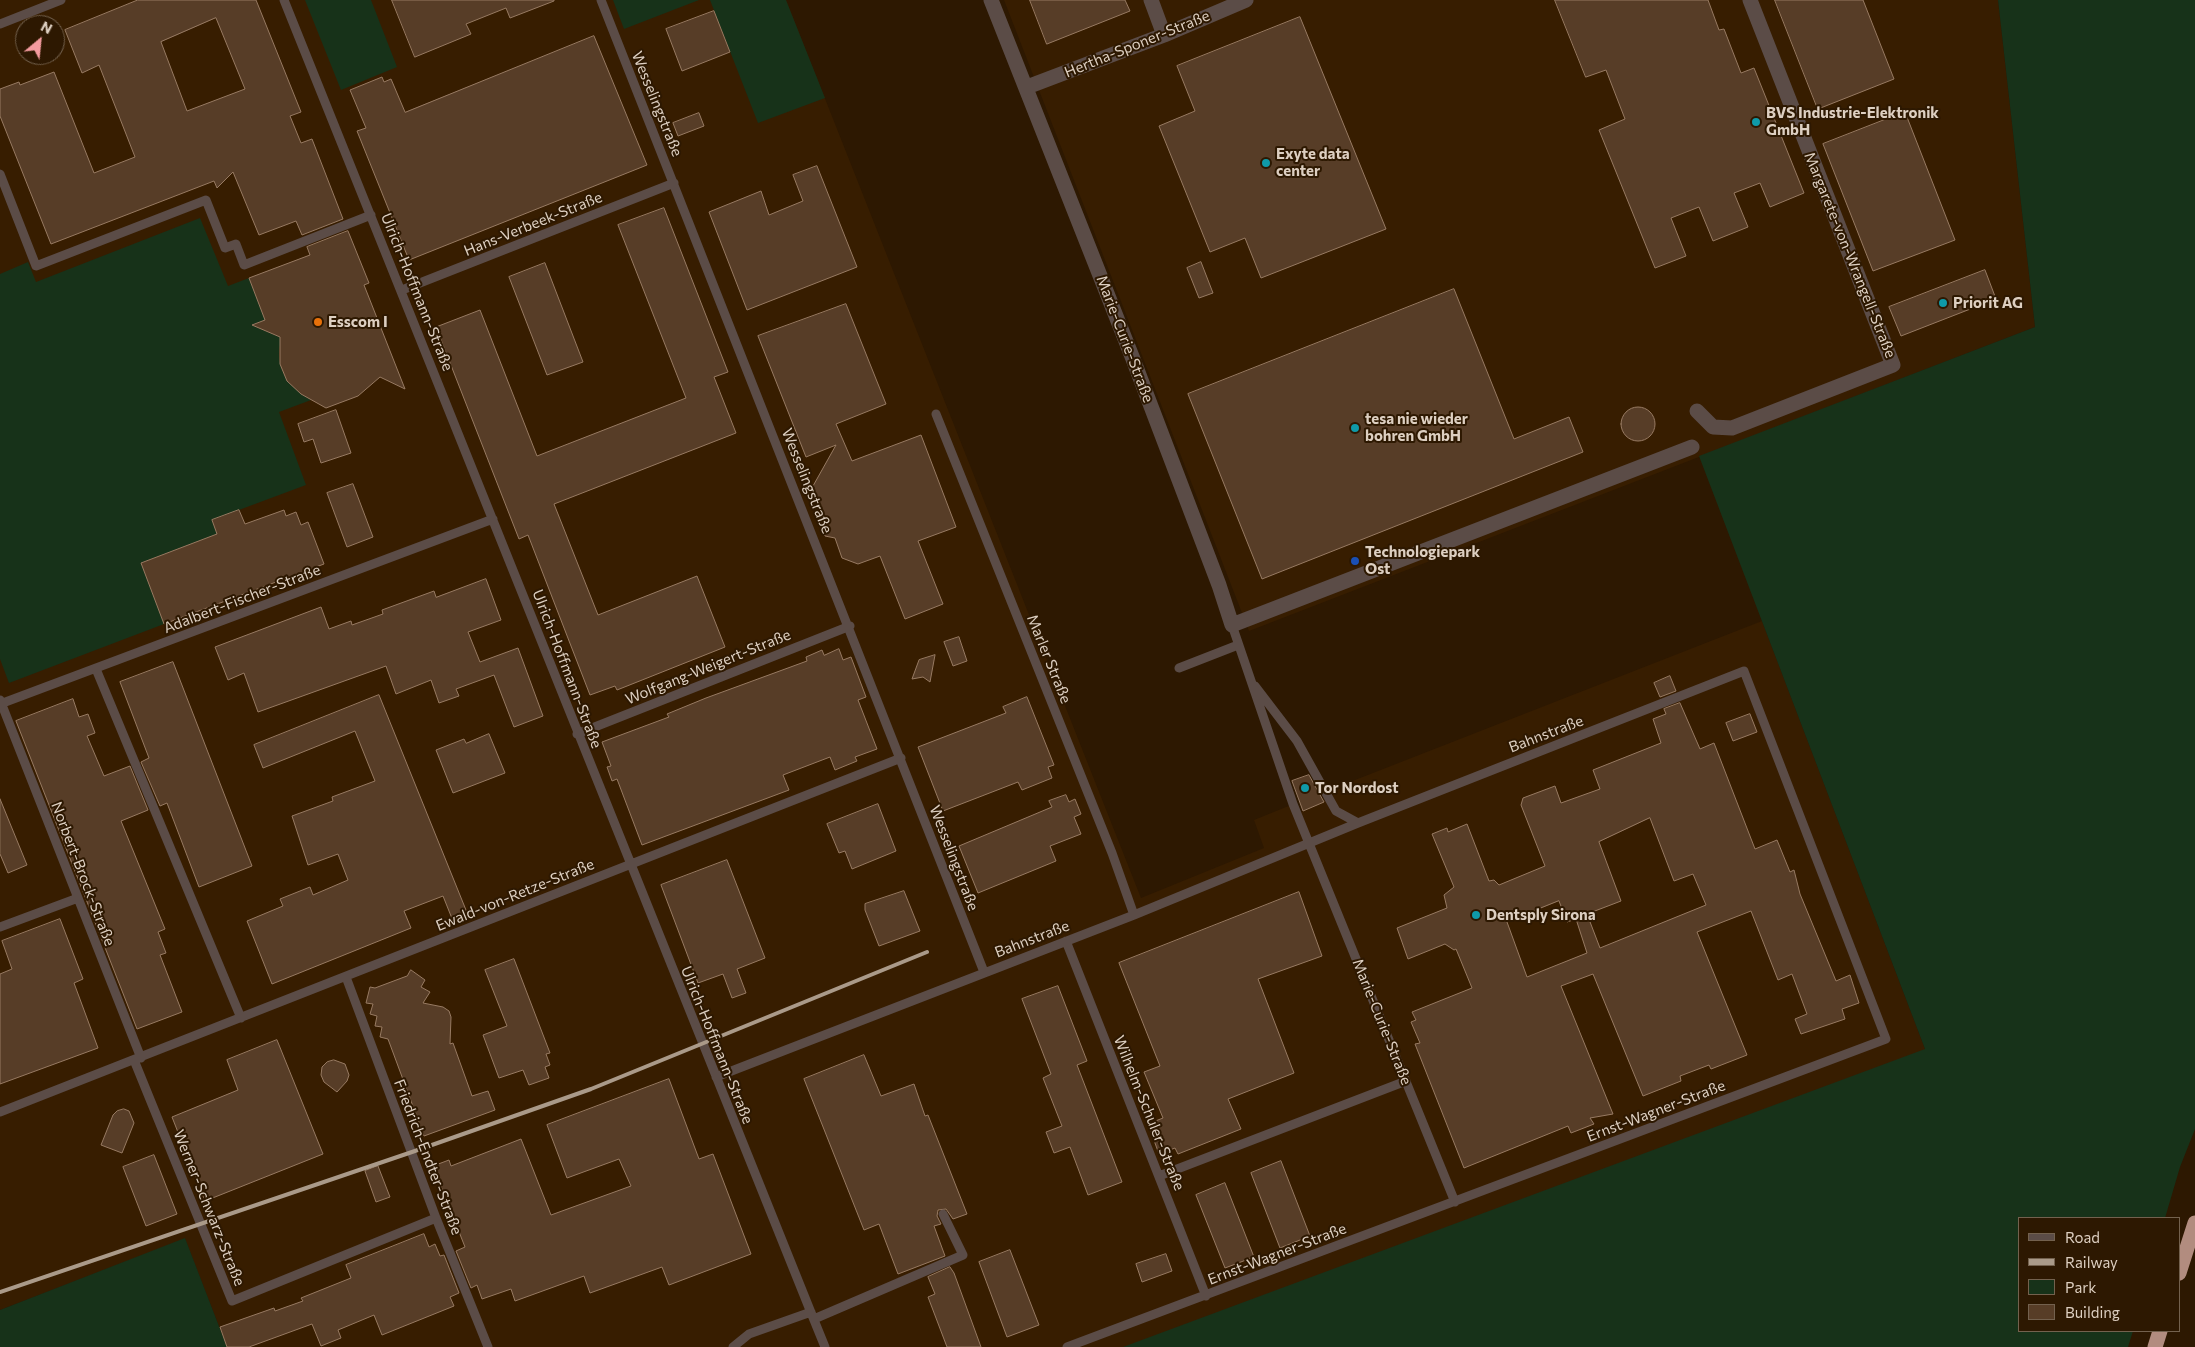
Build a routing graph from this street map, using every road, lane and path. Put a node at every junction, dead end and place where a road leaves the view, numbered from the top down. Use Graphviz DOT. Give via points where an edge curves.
graph roads {
  1 [pos="61,0"];
  2 [pos="284,0"];
  3 [pos="601,0"];
  4 [pos="991,0"];
  5 [pos="1150,0"];
  6 [pos="1246,0"];
  7 [pos="1750,0"];
  8 [pos="0,24"];
  9 [pos="1164,35"];
  10 [pos="1027,87"];
  11 [pos="0,174"];
  12 [pos="674,183"];
  13 [pos="371,215"];
  14 [pos="402,290"];
  15 [pos="1698,411"];
  16 [pos="936,414"];
  17 [pos="1692,446"];
  18 [pos="493,519"];
  19 [pos="1232,625"];
  20 [pos="850,626"];
  21 [pos="1238,645"];
  22 [pos="1179,668"];
  23 [pos="96,669"];
  24 [pos="1744,671"];
  25 [pos="1250,681"];
  26 [pos="0,702"];
  27 [pos="577,734"];
  28 [pos="900,758"];
  29 [pos="1358,823"];
  30 [pos="1308,843"];
  31 [pos="629,864"];
  32 [pos="78,898"];
  33 [pos="1134,915"];
  34 [pos="0,926"];
  35 [pos="1066,941"];
  36 [pos="984,972"];
  37 [pos="346,977"];
  38 [pos="241,1018"];
  39 [pos="137,1059"];
  40 [pos="716,1077"];
  41 [pos="1406,1081"];
  42 [pos="0,1112"];
  43 [pos="1159,1176"];
  44 [pos="1455,1202"];
  45 [pos="943,1214"];
  46 [pos="436,1218"];
  47 [pos="2195,1224"];
  48 [pos="2180,1270"];
  49 [pos="1206,1296"];
  50 [pos="813,1316"];
  51 [pos="2160,1332"];
  52 [pos="488,1347"];
  53 [pos="733,1347"];
  54 [pos="825,1347"];
  55 [pos="1067,1347"];
  56 [pos="2155,1347"];
  1 -- 8 [label="lane"];
  2 -- 13 [label="lane, Ulrich-Hoffmann-Straße"];
  3 -- 12 [label="lane, Wesselingstraße"];
  4 -- 10 [label="street, Marie-Curie-Straße"];
  5 -- 9 [label="street"];
  6 -- 9 [label="street, Hertha-Sponer-Straße"];
  7 -- 15 [label="street, Margarete-von-Wrangell-Straße" via="1894,365 1732,428 1713,426"];
  9 -- 10 [label="street, Hertha-Sponer-Straße"];
  10 -- 19 [label="street, Marie-Curie-Straße" via="1188,502"];
  11 -- 13 [label="lane" via="36,266 206,200 225,248 236,244 244,265"];
  12 -- 14 [label="lane, Hans-Verbeek-Straße"];
  12 -- 20 [label="lane, Wesselingstraße"];
  13 -- 14 [label="lane, Ulrich-Hoffmann-Straße"];
  14 -- 18 [label="lane, Ulrich-Hoffmann-Straße"];
  16 -- 33 [label="lane, Marler Straße"];
  17 -- 19 [label="street"];
  18 -- 23 [label="lane, Adalbert-Fischer-Straße"];
  18 -- 27 [label="lane, Ulrich-Hoffmann-Straße"];
  19 -- 21 [label="lane, Marie-Curie-Straße"];
  20 -- 27 [label="lane, Wolfgang-Weigert-Straße"];
  20 -- 28 [label="lane, Wesselingstraße"];
  21 -- 22 [label="lane"];
  21 -- 25 [label="lane, Marie-Curie-Straße"];
  23 -- 26 [label="lane, Adalbert-Fischer-Straße"];
  23 -- 38 [label="lane"];
  24 -- 29 [label="lane, Bahnstraße"];
  24 -- 44 [label="lane, Ernst-Wagner-Straße" via="1886,1039"];
  25 -- 29 [label="lane" via="1297,741 1336,811"];
  25 -- 30 [label="lane, Marie-Curie-Straße"];
  26 -- 32 [label="lane, Norbert-Brock-Straße"];
  27 -- 31 [label="lane, Ulrich-Hoffmann-Straße"];
  28 -- 31 [label="lane, Ewald-von-Retze-Straße"];
  28 -- 36 [label="lane, Wesselingstraße"];
  29 -- 30 [label="lane, Bahnstraße"];
  30 -- 33 [label="lane, Bahnstraße"];
  30 -- 41 [label="lane, Marie-Curie-Straße"];
  31 -- 37 [label="lane, Ewald-von-Retze-Straße"];
  31 -- 40 [label="lane, Ulrich-Hoffmann-Straße"];
  32 -- 34 [label="lane"];
  32 -- 39 [label="lane, Norbert-Brock-Straße"];
  33 -- 35 [label="lane, Bahnstraße"];
  35 -- 36 [label="lane, Bahnstraße"];
  35 -- 43 [label="lane, Wilhelm-Schuler-Straße"];
  36 -- 40 [label="lane, Bahnstraße"];
  37 -- 38 [label="lane, Ewald-von-Retze-Straße"];
  37 -- 46 [label="lane, Friedrich-Endter-Straße"];
  38 -- 39 [label="lane, Ewald-von-Retze-Straße"];
  39 -- 42 [label="lane, Ewald-von-Retze-Straße"];
  39 -- 46 [label="lane, Werner-Schwarz-Straße" via="232,1301"];
  40 -- 50 [label="lane, Ulrich-Hoffmann-Straße"];
  41 -- 43 [label="lane"];
  41 -- 44 [label="lane, Marie-Curie-Straße"];
  43 -- 49 [label="lane, Wilhelm-Schuler-Straße"];
  44 -- 49 [label="lane, Ernst-Wagner-Straße"];
  45 -- 50 [label="lane" via="963,1255"];
  46 -- 52 [label="lane, Friedrich-Endter-Straße"];
  47 -- 48 [label="highway"];
  49 -- 55 [label="lane, Ernst-Wagner-Straße"];
  50 -- 53 [label="lane" via="750,1334"];
  50 -- 54 [label="lane, Ulrich-Hoffmann-Straße"];
  51 -- 56 [label="highway"];
}
